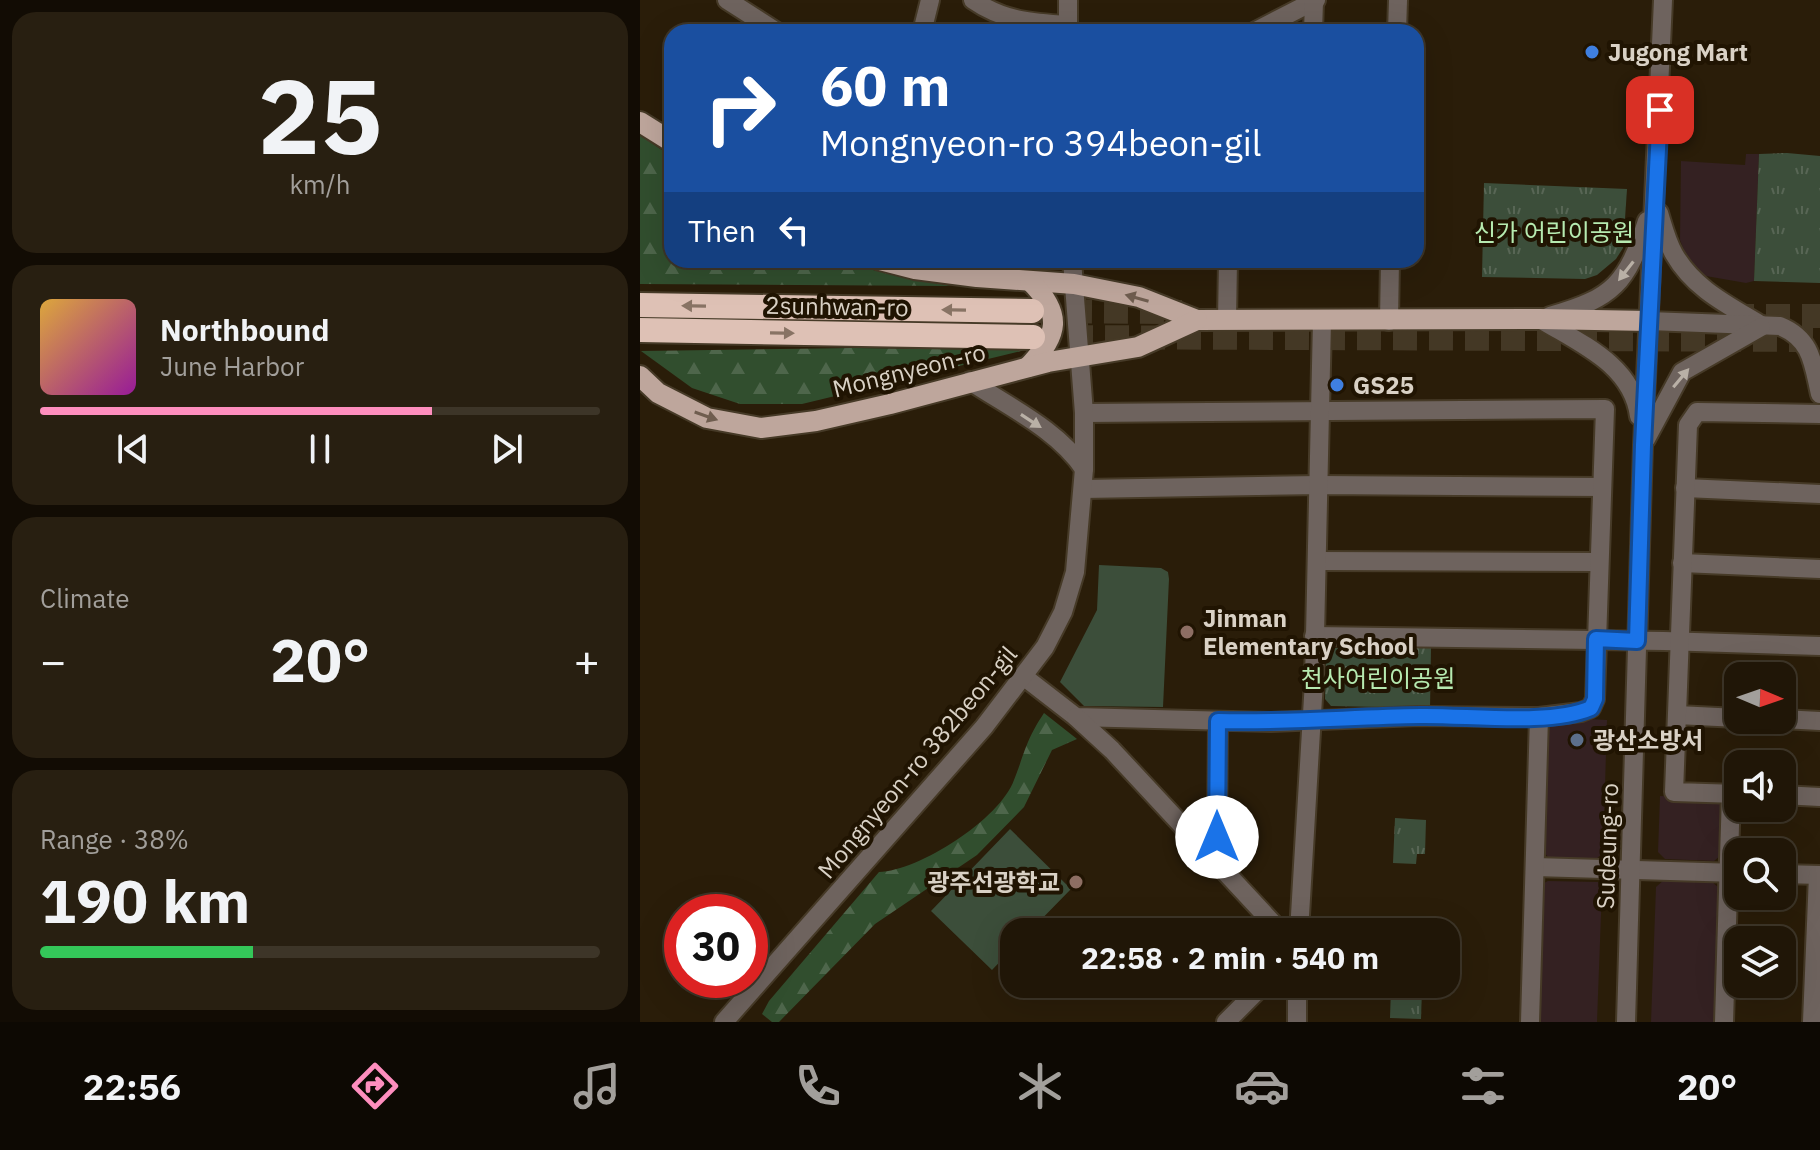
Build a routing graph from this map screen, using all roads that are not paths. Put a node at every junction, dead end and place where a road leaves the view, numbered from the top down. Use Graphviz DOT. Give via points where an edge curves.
graph roads {
  1 [pos="727,0"];
  2 [pos="930,0"];
  3 [pos="973,0"];
  4 [pos="1068,0"];
  5 [pos="1315,0"];
  6 [pos="1398,0"];
  7 [pos="1663,0"];
  8 [pos="764,24"];
  9 [pos="924,24"];
  10 [pos="1032,24"];
  11 [pos="1068,24"];
  12 [pos="1269,24"];
  13 [pos="1314,24"];
  14 [pos="1397,24"];
  15 [pos="640,122"];
  16 [pos="664,137"];
  17 [pos="1654,199"];
  18 [pos="911,268"];
  19 [pos="1073,268"];
  20 [pos="1228,268"];
  21 [pos="1390,268"];
  22 [pos="1030,281"];
  23 [pos="1074,284"];
  24 [pos="640,305"];
  25 [pos="1032,311"];
  26 [pos="1540,319"];
  27 [pos="1197,320"];
  28 [pos="1227,320"];
  29 [pos="1322,321"];
  30 [pos="1389,321"];
  31 [pos="1649,321"];
  32 [pos="1763,326"];
  33 [pos="644,330"];
  34 [pos="1033,337"];
  35 [pos="1080,357"];
  36 [pos="1028,367"];
  37 [pos="640,376"];
  38 [pos="970,381"];
  39 [pos="1820,394"];
  40 [pos="1320,412"];
  41 [pos="1084,413"];
  42 [pos="1820,414"];
  43 [pos="1643,445"];
  44 [pos="1084,469"];
  45 [pos="1319,485"];
  46 [pos="1602,487"];
  47 [pos="1685,488"];
  48 [pos="1083,489"];
  49 [pos="1820,494"];
  50 [pos="1317,561"];
  51 [pos="1598,562"];
  52 [pos="1682,563"];
  53 [pos="1820,569"];
  54 [pos="1314,636"];
  55 [pos="1596,639"];
  56 [pos="1637,641"];
  57 [pos="1680,641"];
  58 [pos="1820,646"];
  59 [pos="1023,676"];
  60 [pos="1677,715"];
  61 [pos="1076,717"];
  62 [pos="1539,717"];
  63 [pos="1724,717"];
  64 [pos="1311,720"];
  65 [pos="1796,720"];
  66 [pos="1218,721"];
  67 [pos="1820,721"];
  68 [pos="1724,794"];
  69 [pos="1796,796"];
  70 [pos="1820,797"];
  71 [pos="1209,855"];
  72 [pos="1535,867"];
  73 [pos="1631,869"];
  74 [pos="1724,873"];
  75 [pos="1796,874"];
  76 [pos="1819,875"];
  77 [pos="1732,910"];
  78 [pos="1268,918"];
  79 [pos="1300,918"];
  80 [pos="1250,998"];
  81 [pos="1297,998"];
  82 [pos="736,1018"];
  83 [pos="1226,1022"];
  84 [pos="1297,1022"];
  85 [pos="1530,1022"];
  86 [pos="1626,1022"];
  87 [pos="1724,1022"];
  88 [pos="1812,1022"];
  1 -- 8 [label="street"];
  2 -- 9 [label="street"];
  3 -- 10 [label="street" via="992,13"];
  4 -- 11 [label="street"];
  5 -- 12 [label="street"];
  5 -- 13 [label="street"];
  6 -- 14 [label="street"];
  7 -- 17 [label="street, Sudeung-ro"];
  15 -- 16 [label="main road"];
  17 -- 26 [label="street, Mongnyeon-ro, one-way" via="1635,260 1624,277 1589,305"];
  17 -- 31 [label="street, Sudeung-ro"];
  17 -- 32 [label="street" via="1672,252 1685,271 1707,293"];
  18 -- 22 [label="main road, Mongnyeon-ro"];
  19 -- 23 [label="street, Mongnyeon-ro 382beon-gil"];
  20 -- 28 [label="street"];
  21 -- 30 [label="street"];
  22 -- 23 [label="main road, Mongnyeon-ro"];
  22 -- 36 [label="main road" via="1047,298 1054,323 1042,353"];
  27 -- 23 [label="main road, Mongnyeon-ro, one-way" via="1139,297"];
  23 -- 35 [label="street, Mongnyeon-ro 382beon-gil"];
  25 -- 24 [label="highway, 2sunhwan-ro, one-way"];
  26 -- 30 [label="main road, Mongnyeon-ro"];
  26 -- 31 [label="main road, Mongnyeon-ro"];
  26 -- 43 [label="street" via="1606,359 1621,375 1638,407"];
  27 -- 28 [label="main road, Mongnyeon-ro"];
  27 -- 35 [label="main road, Mongnyeon-ro" via="1138,347"];
  28 -- 29 [label="main road, Mongnyeon-ro"];
  29 -- 30 [label="main road, Mongnyeon-ro"];
  29 -- 40 [label="street"];
  31 -- 32 [label="street"];
  31 -- 43 [label="street, Sudeung-ro"];
  32 -- 39 [label="street" via="1780,326 1802,339"];
  43 -- 32 [label="street, one-way" via="1682,372"];
  33 -- 34 [label="highway, 2sunhwan-ro, one-way"];
  35 -- 36 [label="main road, Mongnyeon-ro"];
  35 -- 41 [label="street, Mongnyeon-ro 382beon-gil"];
  36 -- 38 [label="main road, Mongnyeon-ro"];
  37 -- 38 [label="main road, Mongnyeon-ro, one-way" via="658,393 707,418 761,428 816,421"];
  38 -- 44 [label="street, one-way" via="1045,430"];
  40 -- 41 [label="street"];
  40 -- 45 [label="street"];
  40 -- 46 [label="street" via="1605,409"];
  41 -- 44 [label="street, Mongnyeon-ro 382beon-gil"];
  42 -- 47 [label="street" via="1697,412 1688,425"];
  43 -- 56 [label="street, Sudeung-ro"];
  44 -- 48 [label="street, Mongnyeon-ro 382beon-gil"];
  45 -- 46 [label="street"];
  45 -- 48 [label="street"];
  45 -- 50 [label="street"];
  46 -- 51 [label="street"];
  47 -- 49 [label="street"];
  47 -- 52 [label="street"];
  48 -- 59 [label="street, Mongnyeon-ro 382beon-gil" via="1075,572 1063,612"];
  50 -- 51 [label="street"];
  50 -- 54 [label="street"];
  51 -- 55 [label="street"];
  52 -- 53 [label="street"];
  52 -- 57 [label="street"];
  54 -- 55 [label="street"];
  54 -- 64 [label="street"];
  55 -- 56 [label="street"];
  55 -- 62 [label="street" via="1591,708"];
  56 -- 57 [label="street"];
  56 -- 73 [label="street, Sudeung-ro"];
  57 -- 58 [label="street"];
  57 -- 60 [label="street"];
  59 -- 61 [label="street"];
  59 -- 82 [label="street, Mongnyeon-ro 382beon-gil"];
  60 -- 63 [label="street"];
  60 -- 68 [label="street" via="1674,792"];
  61 -- 66 [label="street"];
  61 -- 71 [label="street"];
  62 -- 64 [label="street"];
  62 -- 72 [label="street"];
  64 -- 66 [label="street"];
  64 -- 79 [label="street"];
  65 -- 67 [label="street"];
  66 -- 71 [label="street" via="1217,837"];
  69 -- 70 [label="street"];
  71 -- 78 [label="street"];
  72 -- 73 [label="street"];
  72 -- 85 [label="street"];
  73 -- 74 [label="street"];
  73 -- 86 [label="street, Sudeung-ro"];
  75 -- 76 [label="street"];
  76 -- 88 [label="street"];
  77 -- 87 [label="street"];
  80 -- 83 [label="street"];
  81 -- 84 [label="street"];
}
